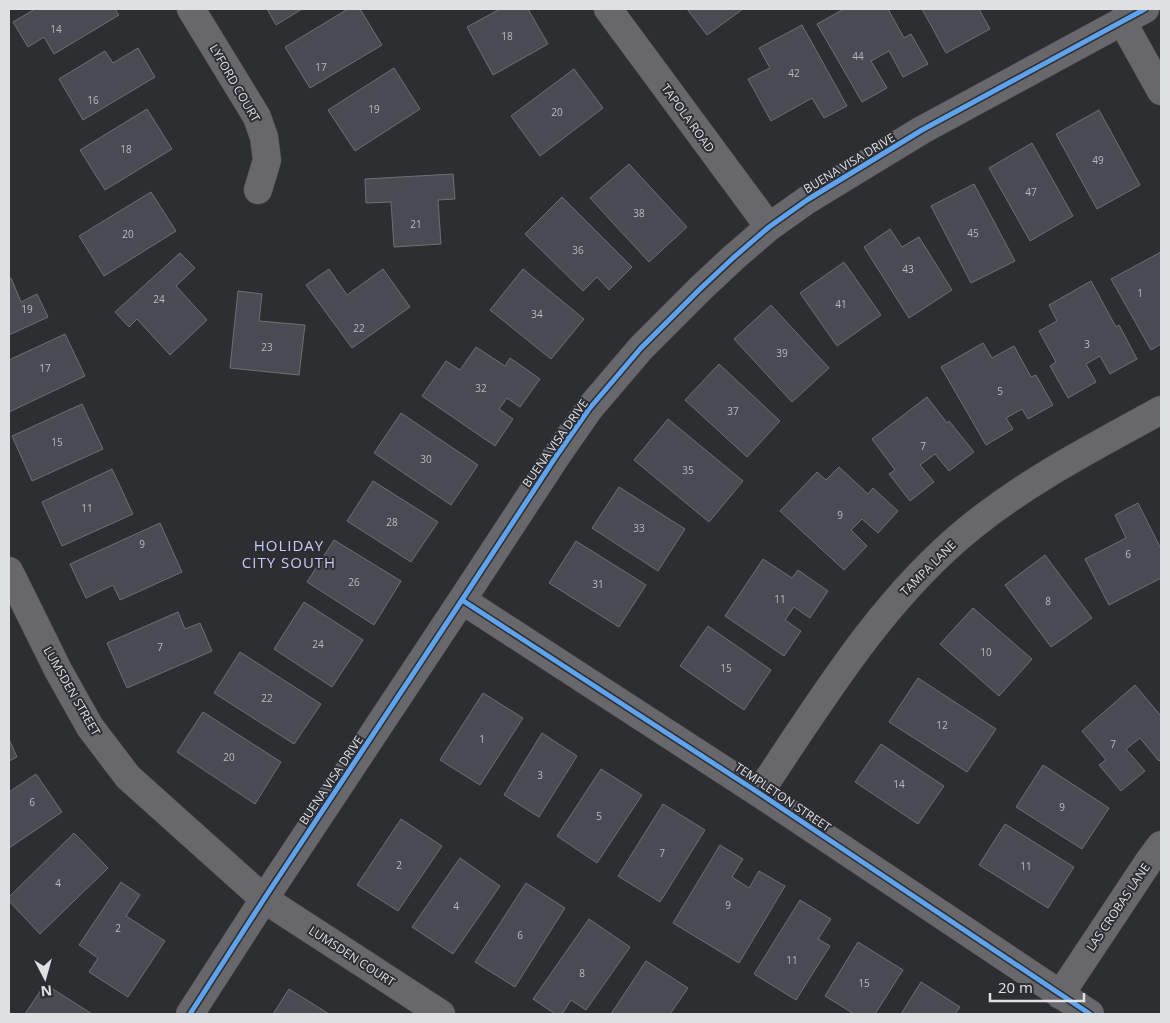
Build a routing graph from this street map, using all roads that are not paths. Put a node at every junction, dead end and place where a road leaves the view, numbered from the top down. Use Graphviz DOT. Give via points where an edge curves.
graph roads {
  1 [pos="191,9"];
  2 [pos="608,9"];
  3 [pos="1134,15"];
  4 [pos="1161,91"];
  5 [pos="258,190"];
  6 [pos="769,227"];
  7 [pos="1161,410"];
  8 [pos="9,571"];
  9 [pos="462,600"];
  10 [pos="759,793"];
  11 [pos="1161,845"];
  12 [pos="264,899"];
  13 [pos="1060,994"];
  14 [pos="190,1014"];
  15 [pos="441,1014"];
  16 [pos="1090,1014"];
  1 -- 5 [label="street, LYFORD COURT" via="257,117 267,160"];
  2 -- 6 [label="street, TAPOLA ROAD"];
  3 -- 4 [label="street"];
  3 -- 6 [label="street, BUENA VISA DRIVE" via="922,130"];
  6 -- 9 [label="street, BUENA VISA DRIVE" via="672,316 589,409"];
  7 -- 10 [label="street, TAMPA LANE" via="1003,502 947,548 907,588 860,644"];
  8 -- 12 [label="street, LUMSDEN STREET" via="90,727 128,776"];
  9 -- 10 [label="street, TEMPLETON STREET"];
  9 -- 12 [label="street, BUENA VISA DRIVE"];
  10 -- 13 [label="street, TEMPLETON STREET"];
  11 -- 13 [label="street, LAS CROBAS LANE"];
  12 -- 14 [label="street, BUENA VISA DRIVE"];
  12 -- 15 [label="street, LUMSDEN COURT"];
  13 -- 16 [label="street, TEMPLETON STREET"];
}
